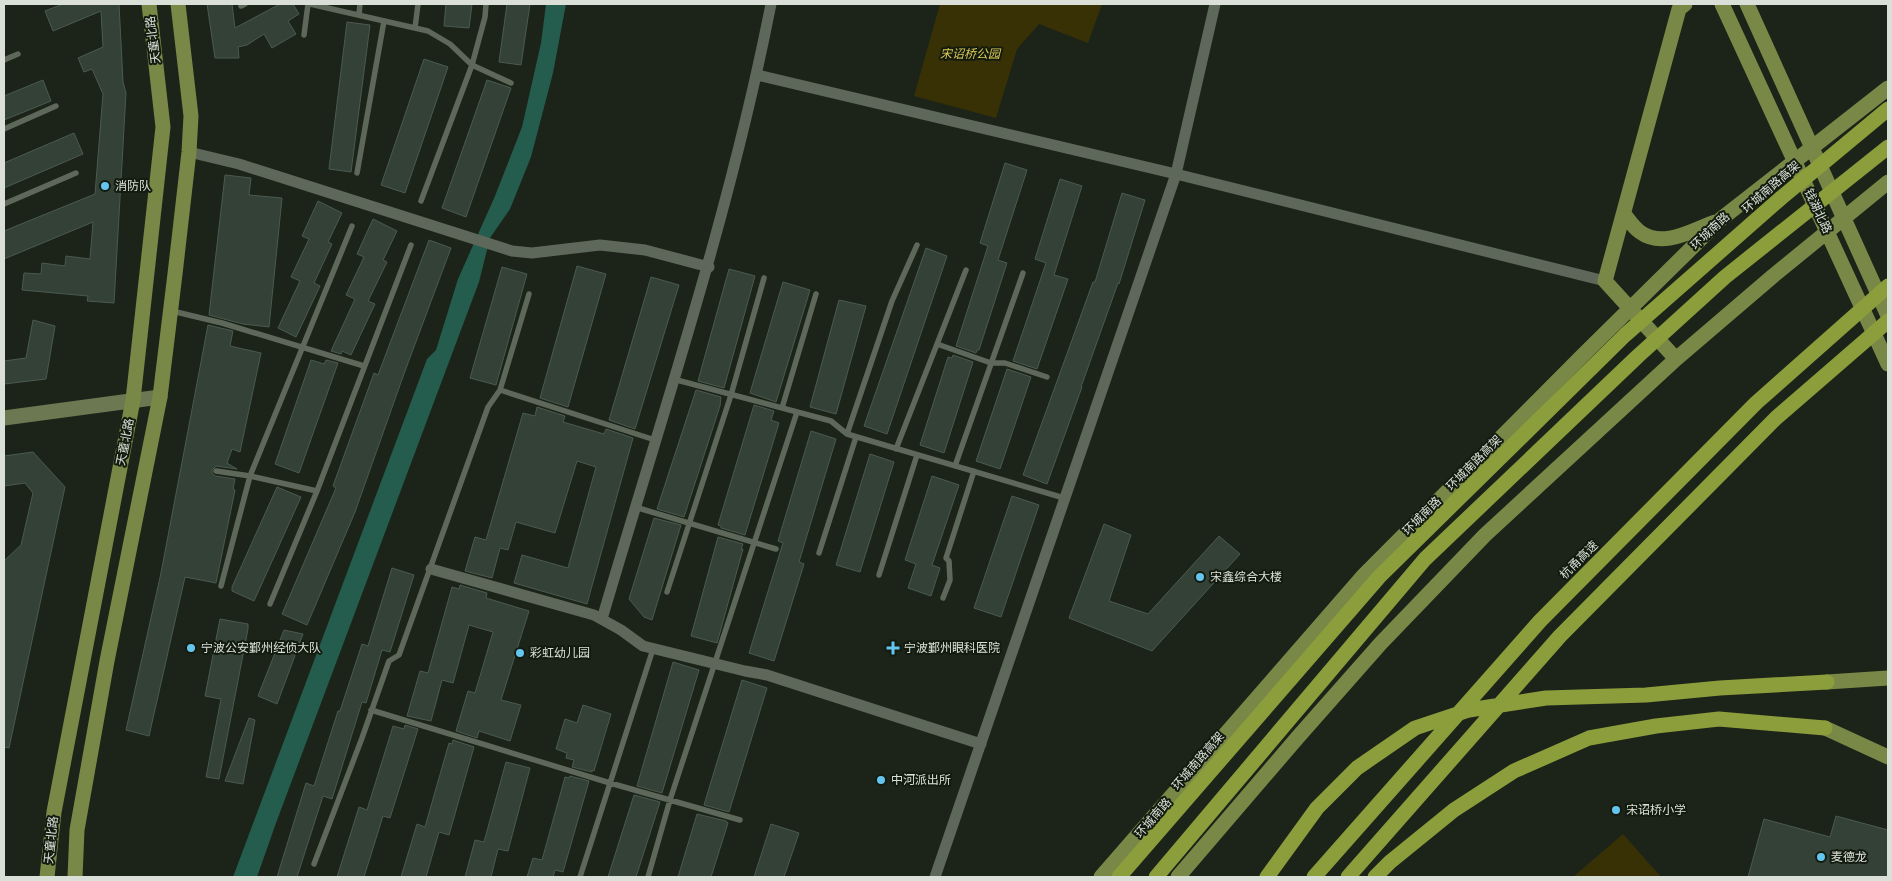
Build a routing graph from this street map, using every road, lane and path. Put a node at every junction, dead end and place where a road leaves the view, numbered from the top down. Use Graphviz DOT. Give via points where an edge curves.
graph roads {
  1 [pos="149,4"];
  2 [pos="178,4"];
  3 [pos="309,4"];
  4 [pos="360,4"];
  5 [pos="418,4"];
  6 [pos="486,4"];
  7 [pos="770,4"];
  8 [pos="1214,4"];
  9 [pos="1685,4"];
  10 [pos="1722,4"];
  11 [pos="1750,10"];
  12 [pos="359,15"];
  13 [pos="384,21"];
  14 [pos="415,28"];
  15 [pos="304,35"];
  16 [pos="18,54"];
  17 [pos="4,60"];
  18 [pos="472,65"];
  19 [pos="757,75"];
  20 [pos="511,83"];
  21 [pos="1888,88"];
  22 [pos="56,106"];
  23 [pos="1888,109"];
  24 [pos="4,128"];
  25 [pos="1888,147"];
  26 [pos="189,152"];
  27 [pos="76,173"];
  28 [pos="357,174"];
  29 [pos="1176,174"];
  30 [pos="1888,182"];
  31 [pos="421,201"];
  32 [pos="4,204"];
  33 [pos="1624,214"];
  34 [pos="1721,219"];
  35 [pos="352,226"];
  36 [pos="411,245"];
  37 [pos="917,245"];
  38 [pos="708,267"];
  39 [pos="966,270"];
  40 [pos="1023,273"];
  41 [pos="764,278"];
  42 [pos="1605,281"];
  43 [pos="1888,286"];
  44 [pos="529,294"];
  45 [pos="816,294"];
  46 [pos="1631,308"];
  47 [pos="171,311"];
  48 [pos="1888,316"];
  49 [pos="1888,321"];
  50 [pos="937,344"];
  51 [pos="301,347"];
  52 [pos="1676,359"];
  53 [pos="991,363"];
  54 [pos="1888,364"];
  55 [pos="364,366"];
  56 [pos="1047,377"];
  57 [pos="673,379"];
  58 [pos="500,390"];
  59 [pos="731,394"];
  60 [pos="160,397"];
  61 [pos="133,400"];
  62 [pos="782,408"];
  63 [pos="796,412"];
  64 [pos="4,418"];
  65 [pos="847,434"];
  66 [pos="856,437"];
  67 [pos="655,440"];
  68 [pos="896,449"];
  69 [pos="917,455"];
  70 [pos="955,466"];
  71 [pos="216,471"];
  72 [pos="974,471"];
  73 [pos="250,476"];
  74 [pos="317,491"];
  75 [pos="1064,498"];
  76 [pos="635,507"];
  77 [pos="690,524"];
  78 [pos="754,543"];
  79 [pos="776,549"];
  80 [pos="818,553"];
  81 [pos="431,569"];
  82 [pos="879,575"];
  83 [pos="222,586"];
  84 [pos="667,592"];
  85 [pos="943,598"];
  86 [pos="270,604"];
  87 [pos="602,619"];
  88 [pos="653,649"];
  89 [pos="715,664"];
  90 [pos="1888,678"];
  91 [pos="1827,682"];
  92 [pos="371,710"];
  93 [pos="1825,728"];
  94 [pos="980,744"];
  95 [pos="1888,757"];
  96 [pos="610,783"];
  97 [pos="670,800"];
  98 [pos="740,820"];
  99 [pos="314,864"];
  100 [pos="47,877"];
  101 [pos="74,877"];
  102 [pos="580,877"];
  103 [pos="648,877"];
  104 [pos="935,877"];
  105 [pos="1101,877"];
  106 [pos="1119,877"];
  107 [pos="1156,877"];
  108 [pos="1178,877"];
  109 [pos="1268,877"];
  110 [pos="1314,877"];
  111 [pos="1348,877"];
  112 [pos="1375,877"];
  1 -- 61 [label="main road, 天童北路" via="164,127"];
  2 -- 26 [label="main road, 天童北路" via="191,116"];
  3 -- 12 [label="lane"];
  3 -- 15 [label="lane"];
  4 -- 12 [label="lane"];
  5 -- 14 [label="lane"];
  6 -- 18 [label="lane"];
  7 -- 19 [label="street"];
  8 -- 29 [label="street"];
  9 -- 33 [label="main road" via="1679,9"];
  10 -- 54 [label="main road, 钱湖北路"];
  11 -- 48 [label="main road, 钱湖北路"];
  12 -- 13 [label="lane"];
  13 -- 14 [label="lane"];
  13 -- 28 [label="lane"];
  14 -- 18 [label="lane" via="428,31 450,44"];
  16 -- 17 [label="lane"];
  18 -- 20 [label="lane"];
  18 -- 31 [label="lane"];
  19 -- 29 [label="street"];
  19 -- 38 [label="street"];
  21 -- 34 [label="main road, 环城南路"];
  22 -- 24 [label="lane"];
  23 -- 106 [label="highway, 环城南路高架" via="1625,335 1380,576"];
  25 -- 107 [label="highway" via="1725,277 1425,559"];
  26 -- 38 [label="street" via="239,164 512,251 532,253 600,245 645,250"];
  26 -- 47 [label="main road, 天童北路"];
  27 -- 32 [label="lane"];
  29 -- 42 [label="street"];
  29 -- 75 [label="street"];
  30 -- 52 [label="main road"];
  33 -- 34 [label="main road" via="1639,231 1668,240"];
  33 -- 42 [label="main road"];
  34 -- 46 [label="main road, 环城南路"];
  35 -- 51 [label="lane"];
  36 -- 55 [label="lane"];
  37 -- 65 [label="lane" via="892,301"];
  38 -- 57 [label="street"];
  39 -- 50 [label="lane"];
  40 -- 53 [label="lane"];
  41 -- 59 [label="lane"];
  42 -- 46 [label="main road"];
  43 -- 110 [label="highway, 杭甬高速" via="1756,403 1540,621"];
  44 -- 58 [label="lane"];
  45 -- 62 [label="lane"];
  46 -- 52 [label="main road"];
  46 -- 105 [label="main road, 环城南路" via="1364,574"];
  47 -- 51 [label="lane"];
  47 -- 60 [label="main road, 天童北路"];
  49 -- 111 [label="highway" via="1776,418 1560,636"];
  50 -- 53 [label="lane"];
  50 -- 68 [label="lane"];
  51 -- 55 [label="lane"];
  51 -- 73 [label="lane"];
  52 -- 108 [label="main road" via="1472,548 1298,736"];
  53 -- 56 [label="lane" via="1005,363"];
  53 -- 70 [label="lane"];
  55 -- 74 [label="lane"];
  57 -- 59 [label="lane"];
  57 -- 67 [label="street"];
  58 -- 67 [label="lane"];
  58 -- 81 [label="lane" via="488,407"];
  59 -- 62 [label="lane"];
  59 -- 77 [label="lane"];
  60 -- 61 [label="street"];
  60 -- 101 [label="main road, 天童北路" via="109,651 77,830"];
  61 -- 64 [label="street"];
  61 -- 100 [label="main road, 天童北路" via="54,812"];
  62 -- 63 [label="lane"];
  63 -- 65 [label="lane" via="831,421"];
  63 -- 78 [label="lane"];
  65 -- 66 [label="lane"];
  66 -- 68 [label="lane"];
  66 -- 80 [label="lane"];
  67 -- 76 [label="street"];
  68 -- 69 [label="lane"];
  69 -- 70 [label="lane"];
  69 -- 82 [label="lane"];
  70 -- 72 [label="lane"];
  71 -- 73 [label="lane"];
  72 -- 75 [label="lane"];
  72 -- 85 [label="lane" via="946,558 950,580"];
  73 -- 74 [label="lane"];
  73 -- 83 [label="lane"];
  74 -- 86 [label="lane"];
  75 -- 94 [label="street"];
  76 -- 77 [label="lane"];
  76 -- 87 [label="street"];
  77 -- 78 [label="lane"];
  77 -- 84 [label="lane"];
  78 -- 79 [label="lane"];
  78 -- 89 [label="lane"];
  81 -- 87 [label="street"];
  81 -- 92 [label="lane" via="399,655 389,661"];
  87 -- 88 [label="street"];
  88 -- 89 [label="street"];
  88 -- 96 [label="lane"];
  89 -- 94 [label="street" via="767,675"];
  89 -- 97 [label="lane"];
  90 -- 91 [label="main road"];
  91 -- 109 [label="highway" via="1646,695 1546,698 1469,710 1415,728 1357,768 1316,808"];
  92 -- 96 [label="lane"];
  92 -- 99 [label="lane"];
  93 -- 95 [label="main road"];
  93 -- 112 [label="highway" via="1719,719 1589,738 1514,771 1454,810"];
  94 -- 104 [label="street"];
  96 -- 97 [label="lane"];
  96 -- 102 [label="lane"];
  97 -- 98 [label="lane"];
  97 -- 103 [label="lane"];
}
